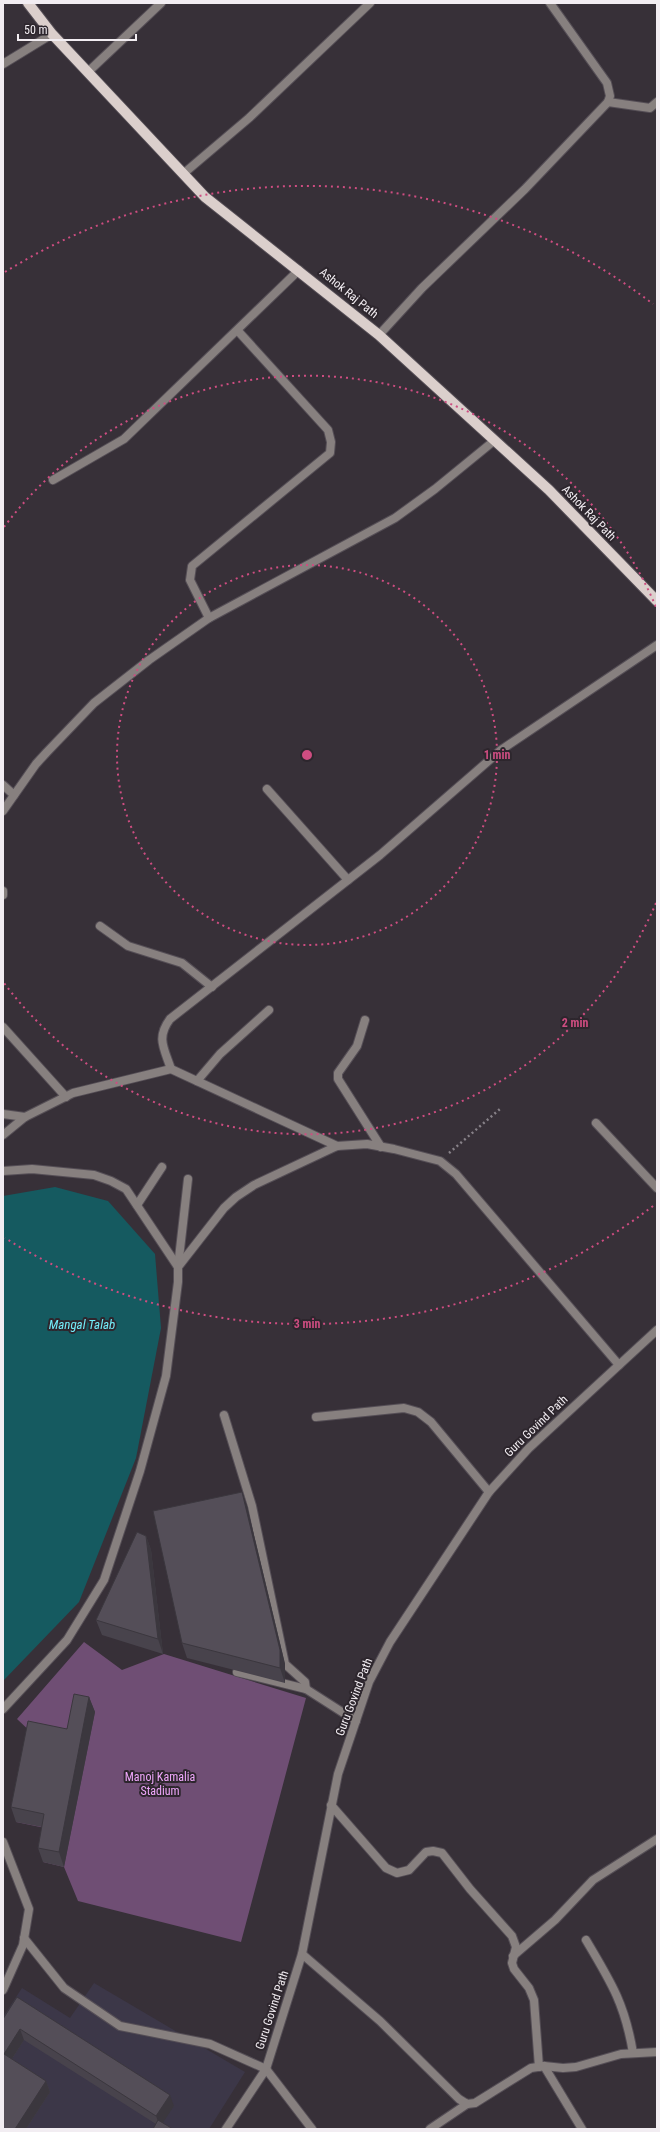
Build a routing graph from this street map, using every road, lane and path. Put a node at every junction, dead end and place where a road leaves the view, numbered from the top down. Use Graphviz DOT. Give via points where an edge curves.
graph roads {
  1 [pos="28,3"];
  2 [pos="161,3"];
  3 [pos="370,3"];
  4 [pos="550,3"];
  5 [pos="52,34"];
  6 [pos="3,64"];
  7 [pos="89,71"];
  8 [pos="608,102"];
  9 [pos="657,102"];
  10 [pos="183,174"];
  11 [pos="300,270"];
  12 [pos="238,331"];
  13 [pos="379,335"];
  14 [pos="495,440"];
  15 [pos="53,480"];
  16 [pos="656,598"];
  17 [pos="209,618"];
  18 [pos="657,646"];
  19 [pos="3,785"];
  20 [pos="267,789"];
  21 [pos="14,795"];
  22 [pos="3,812"];
  23 [pos="348,880"];
  24 [pos="3,891"];
  25 [pos="3,895"];
  26 [pos="100,926"];
  27 [pos="212,987"];
  28 [pos="269,1010"];
  29 [pos="365,1020"];
  30 [pos="3,1026"];
  31 [pos="171,1069"];
  32 [pos="197,1081"];
  33 [pos="66,1097"];
  34 [pos="500,1109"];
  35 [pos="3,1114"];
  36 [pos="25,1117"];
  37 [pos="596,1123"];
  38 [pos="3,1135"];
  39 [pos="337,1146"];
  40 [pos="381,1147"];
  41 [pos="440,1162"];
  42 [pos="162,1168"];
  43 [pos="3,1171"];
  44 [pos="188,1179"];
  45 [pos="657,1188"];
  46 [pos="136,1205"];
  47 [pos="178,1267"];
  48 [pos="657,1330"];
  49 [pos="619,1365"];
  50 [pos="224,1415"];
  51 [pos="316,1417"];
  52 [pos="489,1492"];
  53 [pos="237,1672"];
  54 [pos="306,1690"];
  55 [pos="3,1709"];
  56 [pos="356,1721"];
  57 [pos="332,1805"];
  58 [pos="657,1839"];
  59 [pos="3,1842"];
  60 [pos="24,1938"];
  61 [pos="586,1940"];
  62 [pos="302,1954"];
  63 [pos="513,1956"];
  64 [pos="3,1990"];
  65 [pos="657,2052"];
  66 [pos="633,2053"];
  67 [pos="541,2066"];
  68 [pos="266,2069"];
  69 [pos="467,2104"];
  70 [pos="226,2129"];
  71 [pos="312,2129"];
  72 [pos="430,2129"];
  73 [pos="582,2129"];
  1 -- 5 [label="main road, Ashok Raj Path"];
  2 -- 7 [label="street"];
  3 -- 10 [label="street" via="249,118"];
  4 -- 8 [label="street" via="607,83 610,96"];
  5 -- 6 [label="street"];
  5 -- 7 [label="main road, Ashok Raj Path"];
  7 -- 10 [label="main road, Ashok Raj Path"];
  8 -- 9 [label="street" via="650,108"];
  8 -- 13 [label="street" via="530,183 422,288"];
  10 -- 11 [label="main road, Ashok Raj Path" via="205,197"];
  11 -- 12 [label="street"];
  11 -- 13 [label="main road, Ashok Raj Path"];
  12 -- 15 [label="street" via="124,439"];
  12 -- 17 [label="street" via="328,430 330,454 192,566 190,580"];
  13 -- 14 [label="main road, Ashok Raj Path"];
  14 -- 16 [label="main road, Ashok Raj Path" via="549,490"];
  14 -- 17 [label="street" via="435,489 394,518"];
  17 -- 21 [label="street" via="94,703 36,764"];
  18 -- 23 [label="street" via="501,750"];
  19 -- 21 [label="street"];
  20 -- 23 [label="street"];
  21 -- 22 [label="street"];
  23 -- 27 [label="street"];
  24 -- 25 [label="street"];
  26 -- 27 [label="street" via="128,946 182,963"];
  27 -- 31 [label="street" via="170,1019 163,1029 161,1039"];
  28 -- 32 [label="street" via="220,1054"];
  29 -- 40 [label="street" via="357,1046 338,1073 338,1079"];
  30 -- 33 [label="street"];
  31 -- 32 [label="street"];
  31 -- 33 [label="street" via="121,1080"];
  32 -- 39 [label="street"];
  33 -- 36 [label="street"];
  34 -- 41 [label="path"];
  35 -- 36 [label="street"];
  36 -- 38 [label="street"];
  37 -- 45 [label="street"];
  39 -- 40 [label="street" via="367,1144"];
  39 -- 47 [label="street" via="254,1185 236,1197 224,1208"];
  40 -- 41 [label="street"];
  41 -- 49 [label="street" via="456,1174"];
  42 -- 46 [label="street"];
  43 -- 46 [label="street" via="32,1169 94,1175 126,1189"];
  44 -- 47 [label="street"];
  46 -- 47 [label="street"];
  47 -- 55 [label="street" via="166,1376 140,1471 104,1580 67,1640"];
  48 -- 49 [label="street, Guru Govind Path"];
  49 -- 52 [label="street, Guru Govind Path" via="529,1448"];
  50 -- 54 [label="street" via="252,1506 285,1664 305,1682"];
  51 -- 52 [label="street" via="404,1408 418,1412 431,1422"];
  52 -- 56 [label="street, Guru Govind Path" via="390,1642 370,1682"];
  53 -- 54 [label="street"];
  54 -- 56 [label="street"];
  56 -- 57 [label="street, Guru Govind Path" via="338,1774"];
  57 -- 62 [label="street, Guru Govind Path"];
  57 -- 63 [label="street" via="386,1868 398,1873 409,1870 426,1852 442,1853 470,1890 512,1936 516,1947"];
  58 -- 63 [label="street" via="593,1880 555,1920"];
  59 -- 60 [label="street" via="28,1909"];
  60 -- 64 [label="street"];
  60 -- 68 [label="street" via="64,1988 120,2026 210,2044"];
  61 -- 66 [label="street" via="612,1983 623,2008"];
  62 -- 68 [label="street, Guru Govind Path"];
  62 -- 69 [label="street" via="385,2026"];
  63 -- 67 [label="street" via="514,1969 529,1988 534,2000"];
  65 -- 66 [label="street"];
  66 -- 67 [label="street" via="576,2067"];
  67 -- 69 [label="street" via="521,2073 475,2103"];
  67 -- 73 [label="street"];
  68 -- 70 [label="street, Guru Govind Path"];
  68 -- 71 [label="street"];
  69 -- 72 [label="street"];
}
